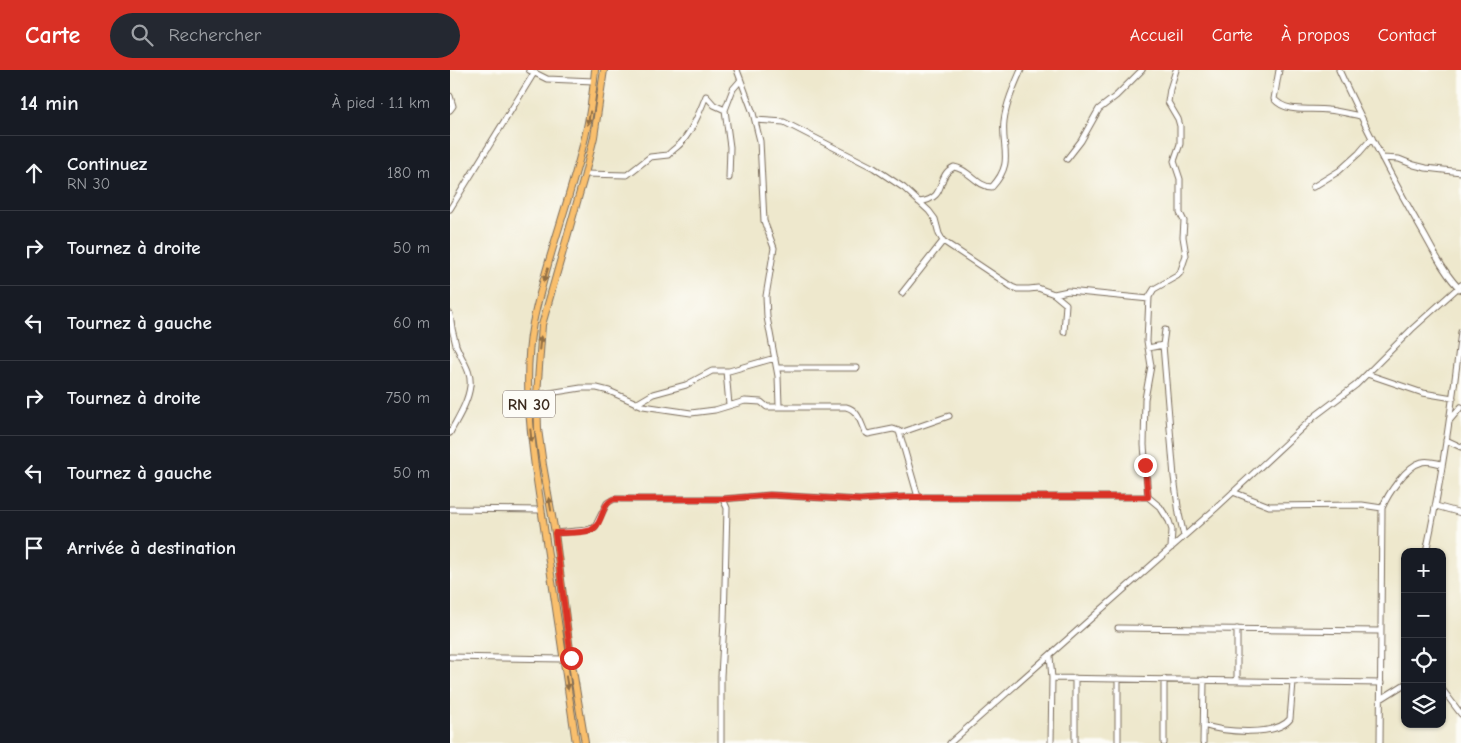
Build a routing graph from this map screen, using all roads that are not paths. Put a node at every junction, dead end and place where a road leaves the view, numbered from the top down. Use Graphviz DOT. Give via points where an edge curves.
graph roads {
  1 [pos="595,70"];
  2 [pos="604,70"];
  3 [pos="737,70"];
  4 [pos="1021,70"];
  5 [pos="1142,70"];
  6 [pos="1176,70"];
  7 [pos="1279,70"];
  8 [pos="1339,70"];
  9 [pos="532,71"];
  10 [pos="594,81"];
  11 [pos="740,81"];
  12 [pos="450,96"];
  13 [pos="450,110"];
  14 [pos="725,110"];
  15 [pos="1360,116"];
  16 [pos="755,120"];
  17 [pos="1372,138"];
  18 [pos="1382,158"];
  19 [pos="1067,159"];
  20 [pos="1461,172"];
  21 [pos="585,174"];
  22 [pos="729,178"];
  23 [pos="1313,187"];
  24 [pos="919,202"];
  25 [pos="450,209"];
  26 [pos="943,240"];
  27 [pos="1460,287"];
  28 [pos="902,292"];
  29 [pos="1054,294"];
  30 [pos="1149,299"];
  31 [pos="450,314"];
  32 [pos="1165,330"];
  33 [pos="1064,332"];
  34 [pos="1461,332"];
  35 [pos="1163,345"];
  36 [pos="1148,348"];
  37 [pos="775,358"];
  38 [pos="777,368"];
  39 [pos="857,368"];
  40 [pos="726,371"];
  41 [pos="1367,374"];
  42 [pos="537,395"];
  43 [pos="1453,398"];
  44 [pos="636,404"];
  45 [pos="729,405"];
  46 [pos="779,406"];
  47 [pos="1461,407"];
  48 [pos="949,416"];
  49 [pos="1450,421"];
  50 [pos="900,433"];
  51 [pos="450,434"];
  52 [pos="1446,440"];
  53 [pos="1461,448"];
  54 [pos="1442,464"];
  55 [pos="1233,492"];
  56 [pos="918,497"];
  57 [pos="1148,497"];
  58 [pos="723,499"];
  59 [pos="1436,506"];
  60 [pos="1382,508"];
  61 [pos="450,509"];
  62 [pos="541,510"];
  63 [pos="1461,513"];
  64 [pos="1179,514"];
  65 [pos="1172,530"];
  66 [pos="555,533"];
  67 [pos="1184,536"];
  68 [pos="1171,548"];
  69 [pos="1427,548"];
  70 [pos="1118,628"];
  71 [pos="1237,629"];
  72 [pos="1380,631"];
  73 [pos="1050,656"];
  74 [pos="450,657"];
  75 [pos="563,659"];
  76 [pos="1052,678"];
  77 [pos="1075,678"];
  78 [pos="1118,679"];
  79 [pos="1164,679"];
  80 [pos="1204,680"];
  81 [pos="1237,681"];
  82 [pos="1293,682"];
  83 [pos="1381,683"];
  84 [pos="1401,686"];
  85 [pos="1446,694"];
  86 [pos="1381,698"];
  87 [pos="1461,714"];
  88 [pos="1203,725"];
  89 [pos="576,743"];
  90 [pos="585,743"];
  91 [pos="721,743"];
  92 [pos="950,743"];
  93 [pos="1051,743"];
  94 [pos="1075,743"];
  95 [pos="1118,743"];
  96 [pos="1164,743"];
  97 [pos="1203,743"];
  98 [pos="1380,743"];
  1 -- 10 [label="main road, RN 30"];
  2 -- 21 [label="main road, RN 30 / RN 30"];
  3 -- 11 [label="street"];
  4 -- 24 [label="street" via="1006,111 1004,170 997,181 988,187 954,167 947,172 933,199"];
  5 -- 19 [label="street" via="1099,109"];
  6 -- 30 [label="street" via="1168,102 1178,119 1180,133 1174,161 1180,180 1180,212 1184,221 1186,255 1177,276 1154,289"];
  7 -- 15 [label="street" via="1274,99 1284,106"];
  8 -- 15 [label="street"];
  9 -- 10 [label="street" via="547,79"];
  9 -- 25 [label="street"];
  10 -- 62 [label="main road, RN 30, one-way" via="586,135 544,280 530,346 530,430"];
  11 -- 14 [label="street" via="734,86"];
  11 -- 16 [label="street"];
  12 -- 13 [label="street" via="453,106"];
  14 -- 21 [label="street" via="706,96 682,143 668,155 650,157 627,175"];
  14 -- 22 [label="street" via="730,148"];
  15 -- 17 [label="street"];
  16 -- 24 [label="street" via="776,121 797,128 874,168"];
  16 -- 37 [label="street" via="762,153 764,221 774,248 766,296"];
  17 -- 18 [label="street"];
  17 -- 23 [label="street" via="1339,171"];
  18 -- 20 [label="street" via="1399,158 1426,168"];
  18 -- 27 [label="street" via="1440,261"];
  42 -- 21 [label="main road, RN 30 / RN 30, one-way" via="542,325"];
  24 -- 26 [label="street" via="932,215"];
  26 -- 28 [label="street"];
  26 -- 29 [label="street" via="1012,287 1038,288"];
  27 -- 41 [label="street"];
  29 -- 30 [label="street" via="1068,291"];
  29 -- 33 [label="street" via="1066,304"];
  30 -- 36 [label="street"];
  31 -- 51 [label="street" via="454,339 470,384 469,395"];
  32 -- 35 [label="street"];
  34 -- 43 [label="street"];
  35 -- 36 [label="street"];
  35 -- 64 [label="street"];
  36 -- 57 [label="street" via="1151,366 1145,399 1144,445"];
  37 -- 38 [label="street"];
  37 -- 40 [label="street"];
  38 -- 39 [label="street"];
  38 -- 46 [label="street"];
  40 -- 44 [label="street" via="709,372 686,385 653,394"];
  40 -- 45 [label="street"];
  41 -- 43 [label="street" via="1423,393"];
  41 -- 55 [label="street" via="1315,416"];
  42 -- 44 [label="street" via="597,388"];
  66 -- 42 [label="main road, RN 30 / RN 30, one-way" via="538,429"];
  43 -- 49 [label="street"];
  44 -- 45 [label="street" via="691,413"];
  45 -- 46 [label="street" via="747,401 761,402 766,407"];
  46 -- 50 [label="street" via="846,407 856,411 868,434 893,429"];
  47 -- 49 [label="street"];
  48 -- 50 [label="street"];
  49 -- 52 [label="street"];
  50 -- 56 [label="street"];
  52 -- 53 [label="street"];
  52 -- 54 [label="street"];
  54 -- 59 [label="street"];
  54 -- 60 [label="street" via="1425,461 1415,465 1394,487"];
  55 -- 60 [label="street" via="1268,506 1362,505"];
  55 -- 67 [label="street"];
  56 -- 57 [label="street"];
  56 -- 58 [label="street" via="860,500 770,495"];
  57 -- 65 [label="street" via="1167,515"];
  58 -- 66 [label="street" via="614,499 607,503 599,522 591,530"];
  58 -- 91 [label="street" via="727,508"];
  59 -- 63 [label="street"];
  59 -- 69 [label="street"];
  60 -- 72 [label="street"];
  61 -- 62 [label="street"];
  62 -- 75 [label="main road, RN 30"];
  64 -- 65 [label="street"];
  64 -- 67 [label="street"];
  65 -- 68 [label="street"];
  66 -- 90 [label="main road, RN 30 / RN 30"];
  67 -- 68 [label="street"];
  68 -- 73 [label="street"];
  70 -- 71 [label="street"];
  71 -- 72 [label="street"];
  71 -- 81 [label="street"];
  72 -- 83 [label="street"];
  73 -- 76 [label="street"];
  73 -- 92 [label="street"];
  74 -- 75 [label="street"];
  75 -- 89 [label="main road, RN 30, one-way"];
  76 -- 77 [label="street"];
  76 -- 93 [label="street"];
  77 -- 78 [label="street"];
  77 -- 94 [label="street"];
  78 -- 79 [label="street"];
  78 -- 95 [label="street"];
  79 -- 80 [label="street"];
  79 -- 96 [label="street"];
  80 -- 81 [label="street"];
  80 -- 88 [label="street"];
  81 -- 82 [label="street"];
  82 -- 83 [label="street"];
  82 -- 88 [label="street" via="1287,723 1241,732"];
  83 -- 86 [label="street"];
  84 -- 86 [label="street"];
  85 -- 87 [label="street"];
  86 -- 98 [label="street"];
  88 -- 97 [label="street"];
}
